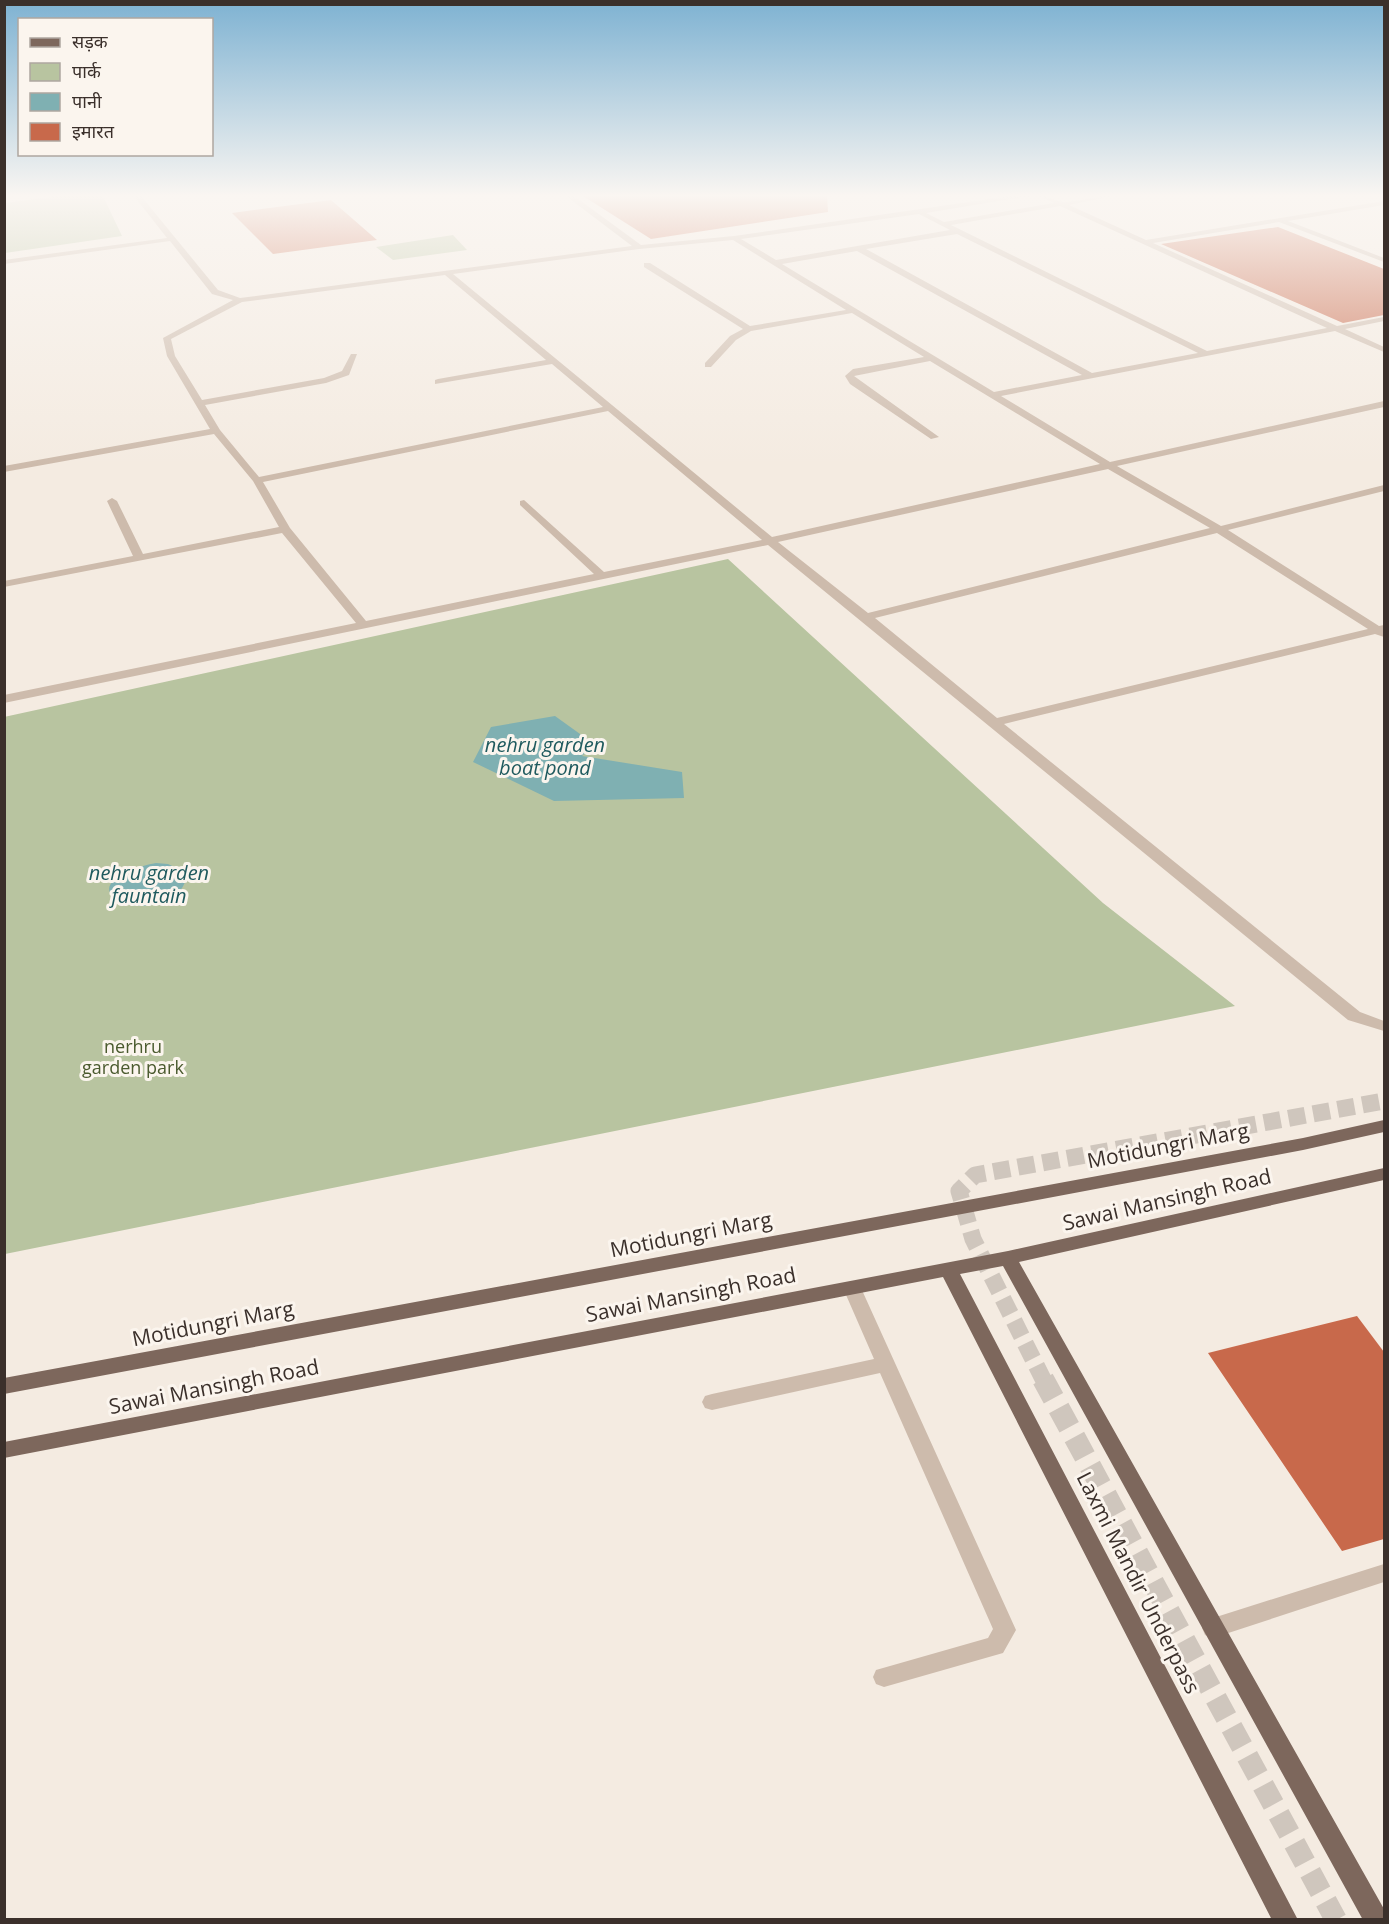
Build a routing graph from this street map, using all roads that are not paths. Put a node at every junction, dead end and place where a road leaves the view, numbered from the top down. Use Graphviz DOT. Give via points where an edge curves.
graph roads {
  1 [pos="210,286"];
  2 [pos="354,286"];
  3 [pos="462,286"];
  4 [pos="681,286"];
  5 [pos="809,286"];
  6 [pos="927,286"];
  7 [pos="1069,286"];
  8 [pos="1242,286"];
  9 [pos="240,300"];
  10 [pos="852,311"];
  11 [pos="1384,319"];
  12 [pos="749,328"];
  13 [pos="1338,329"];
  14 [pos="1384,350"];
  15 [pos="1207,354"];
  16 [pos="354,357"];
  17 [pos="931,358"];
  18 [pos="555,362"];
  19 [pos="708,365"];
  20 [pos="1089,375"];
  21 [pos="438,381"];
  22 [pos="993,395"];
  23 [pos="201,403"];
  24 [pos="1384,404"];
  25 [pos="610,408"];
  26 [pos="216,431"];
  27 [pos="934,438"];
  28 [pos="1111,467"];
  29 [pos="4,469"];
  30 [pos="257,480"];
  31 [pos="1384,488"];
  32 [pos="112,501"];
  33 [pos="524,503"];
  34 [pos="285,529"];
  35 [pos="1219,529"];
  36 [pos="770,542"];
  37 [pos="139,557"];
  38 [pos="602,576"];
  39 [pos="4,584"];
  40 [pos="867,617"];
  41 [pos="363,624"];
  42 [pos="1383,630"];
  43 [pos="4,699"];
  44 [pos="996,722"];
  45 [pos="1384,1026"];
  46 [pos="1384,1126"];
  47 [pos="1384,1174"];
  48 [pos="1008,1258"];
  49 [pos="948,1269"];
  50 [pos="852,1288"];
  51 [pos="887,1364"];
  52 [pos="4,1386"];
  53 [pos="712,1402"];
  54 [pos="4,1450"];
  55 [pos="1384,1573"];
  56 [pos="1213,1628"];
  57 [pos="884,1677"];
  58 [pos="1286,1920"];
  59 [pos="1377,1920"];
  1 -- 9 [label="street" via="215,292"];
  2 -- 9 [label="street"];
  3 -- 18 [label="street"];
  4 -- 12 [label="street"];
  5 -- 10 [label="street"];
  6 -- 20 [label="street"];
  7 -- 15 [label="street"];
  8 -- 13 [label="street"];
  9 -- 23 [label="street" via="167,338 171,356"];
  10 -- 12 [label="street"];
  10 -- 17 [label="street"];
  11 -- 13 [label="street"];
  12 -- 19 [label="street"];
  13 -- 14 [label="street"];
  13 -- 15 [label="street"];
  15 -- 20 [label="street"];
  16 -- 23 [label="street" via="346,373 326,380"];
  17 -- 22 [label="street"];
  17 -- 27 [label="street" via="853,372 849,376"];
  18 -- 21 [label="street"];
  18 -- 25 [label="street"];
  20 -- 22 [label="street"];
  22 -- 28 [label="street"];
  23 -- 26 [label="street"];
  24 -- 28 [label="street"];
  25 -- 30 [label="street"];
  25 -- 36 [label="street"];
  26 -- 29 [label="street"];
  26 -- 30 [label="street"];
  28 -- 35 [label="street"];
  28 -- 36 [label="street"];
  30 -- 34 [label="street"];
  31 -- 35 [label="street"];
  32 -- 37 [label="street"];
  33 -- 38 [label="street"];
  34 -- 37 [label="street"];
  34 -- 41 [label="street"];
  35 -- 40 [label="street"];
  35 -- 42 [label="street"];
  36 -- 38 [label="street"];
  36 -- 40 [label="street"];
  37 -- 39 [label="street"];
  38 -- 41 [label="street"];
  40 -- 44 [label="street"];
  41 -- 43 [label="street"];
  42 -- 44 [label="street"];
  44 -- 45 [label="street" via="1354,1016"];
  46 -- 52 [label="main road, Motidungri Marg"];
  47 -- 48 [label="main road, Sawai Mansingh Road"];
  48 -- 49 [label="main road, Sawai Mansingh Road"];
  48 -- 56 [label="main road"];
  49 -- 50 [label="main road, Sawai Mansingh Road"];
  49 -- 58 [label="main road, Laxmi Mandir Underpass"];
  50 -- 51 [label="street"];
  50 -- 54 [label="main road, Sawai Mansingh Road"];
  51 -- 53 [label="street"];
  51 -- 57 [label="street" via="1005,1630 995,1646"];
  55 -- 56 [label="street"];
  56 -- 59 [label="main road"];
}
